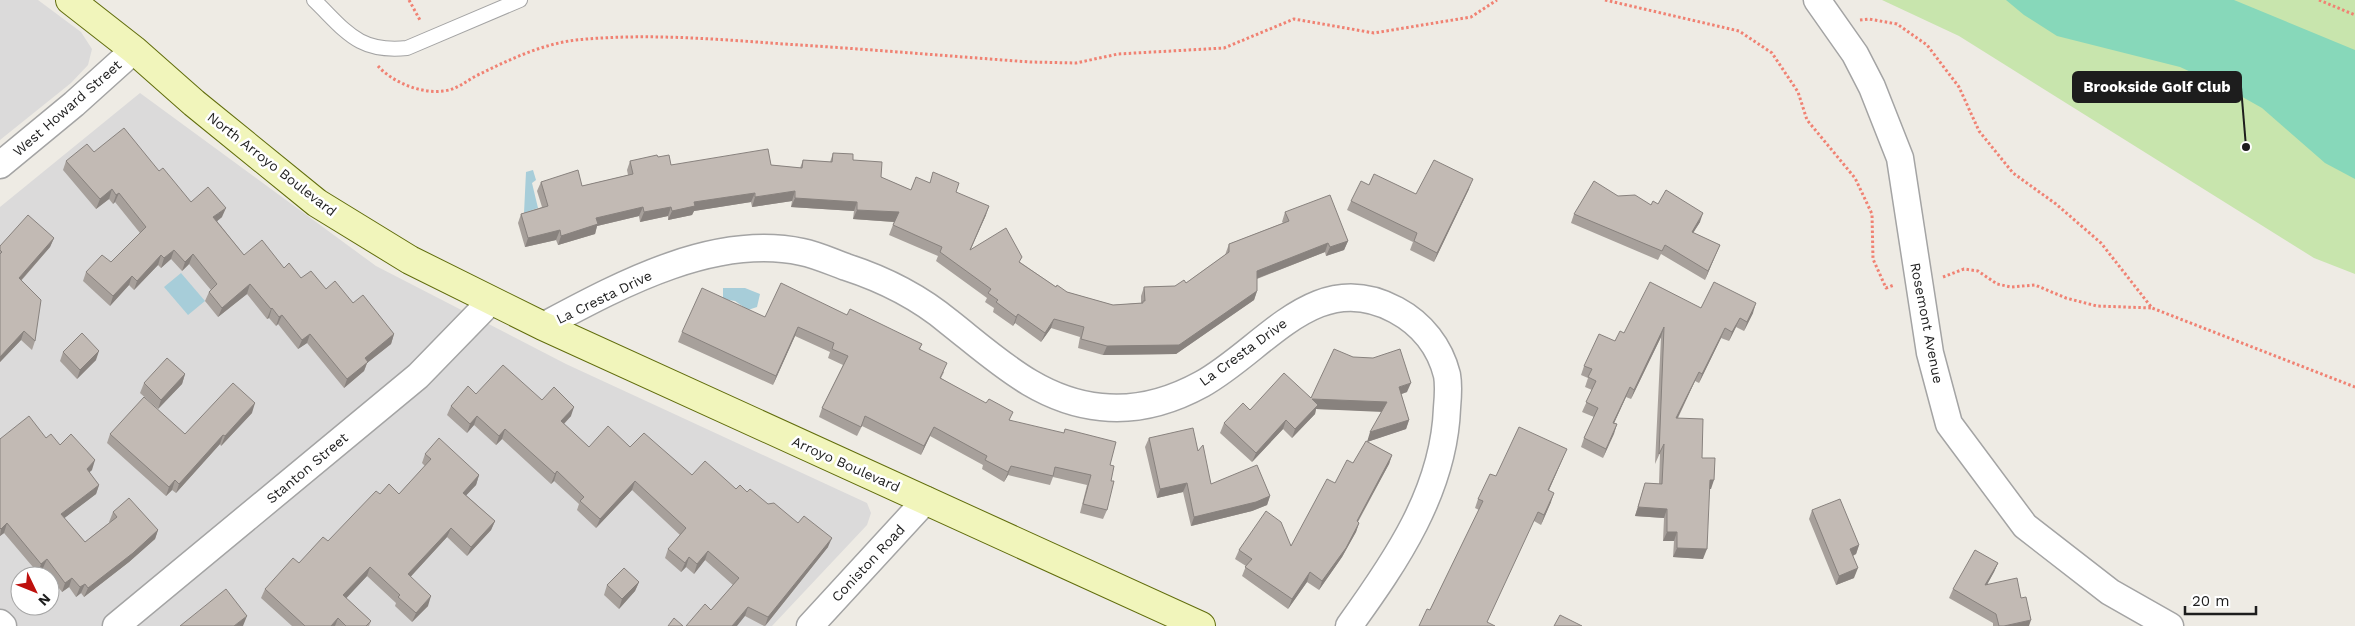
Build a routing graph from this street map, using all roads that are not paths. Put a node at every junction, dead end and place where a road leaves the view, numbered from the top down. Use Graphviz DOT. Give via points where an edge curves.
graph roads {
  1 [pos="70,0"];
  2 [pos="314,0"];
  3 [pos="520,0"];
  4 [pos="1816,0"];
  5 [pos="134,50"];
  6 [pos="0,165"];
  7 [pos="490,302"];
  8 [pos="543,326"];
  9 [pos="926,500"];
  10 [pos="0,623"];
  11 [pos="3,626"];
  12 [pos="116,626"];
  13 [pos="810,626"];
  14 [pos="1201,626"];
  15 [pos="1349,626"];
  16 [pos="2170,626"];
  1 -- 5 [label="street, North Arroyo Boulevard"];
  2 -- 3 [label="lane" via="352,38 388,50 407,48"];
  4 -- 16 [label="street, Rosemont Avenue" via="1855,54 1900,158 1930,353 1949,424 2024,526 2110,592"];
  5 -- 6 [label="street, West Howard Street"];
  5 -- 7 [label="street, North Arroyo Boulevard" via="317,203 410,260"];
  7 -- 8 [label="street, Arroyo Boulevard"];
  7 -- 12 [label="street, Stanton Street" via="418,376"];
  8 -- 9 [label="street, Arroyo Boulevard"];
  8 -- 15 [label="street, La Cresta Drive" via="606,292 651,273 710,255 758,248 802,252 900,288 948,320 986,354 1042,390 1091,405 1134,408 1170,398 1203,383 1292,316 1326,301 1353,296 1379,301 1427,335 1442,357 1448,381 1447,418 1443,452 1428,496 1406,540"];
  9 -- 13 [label="street, Coniston Road"];
  9 -- 14 [label="street, Arroyo Boulevard"];
  10 -- 11 [label="street"];
}
